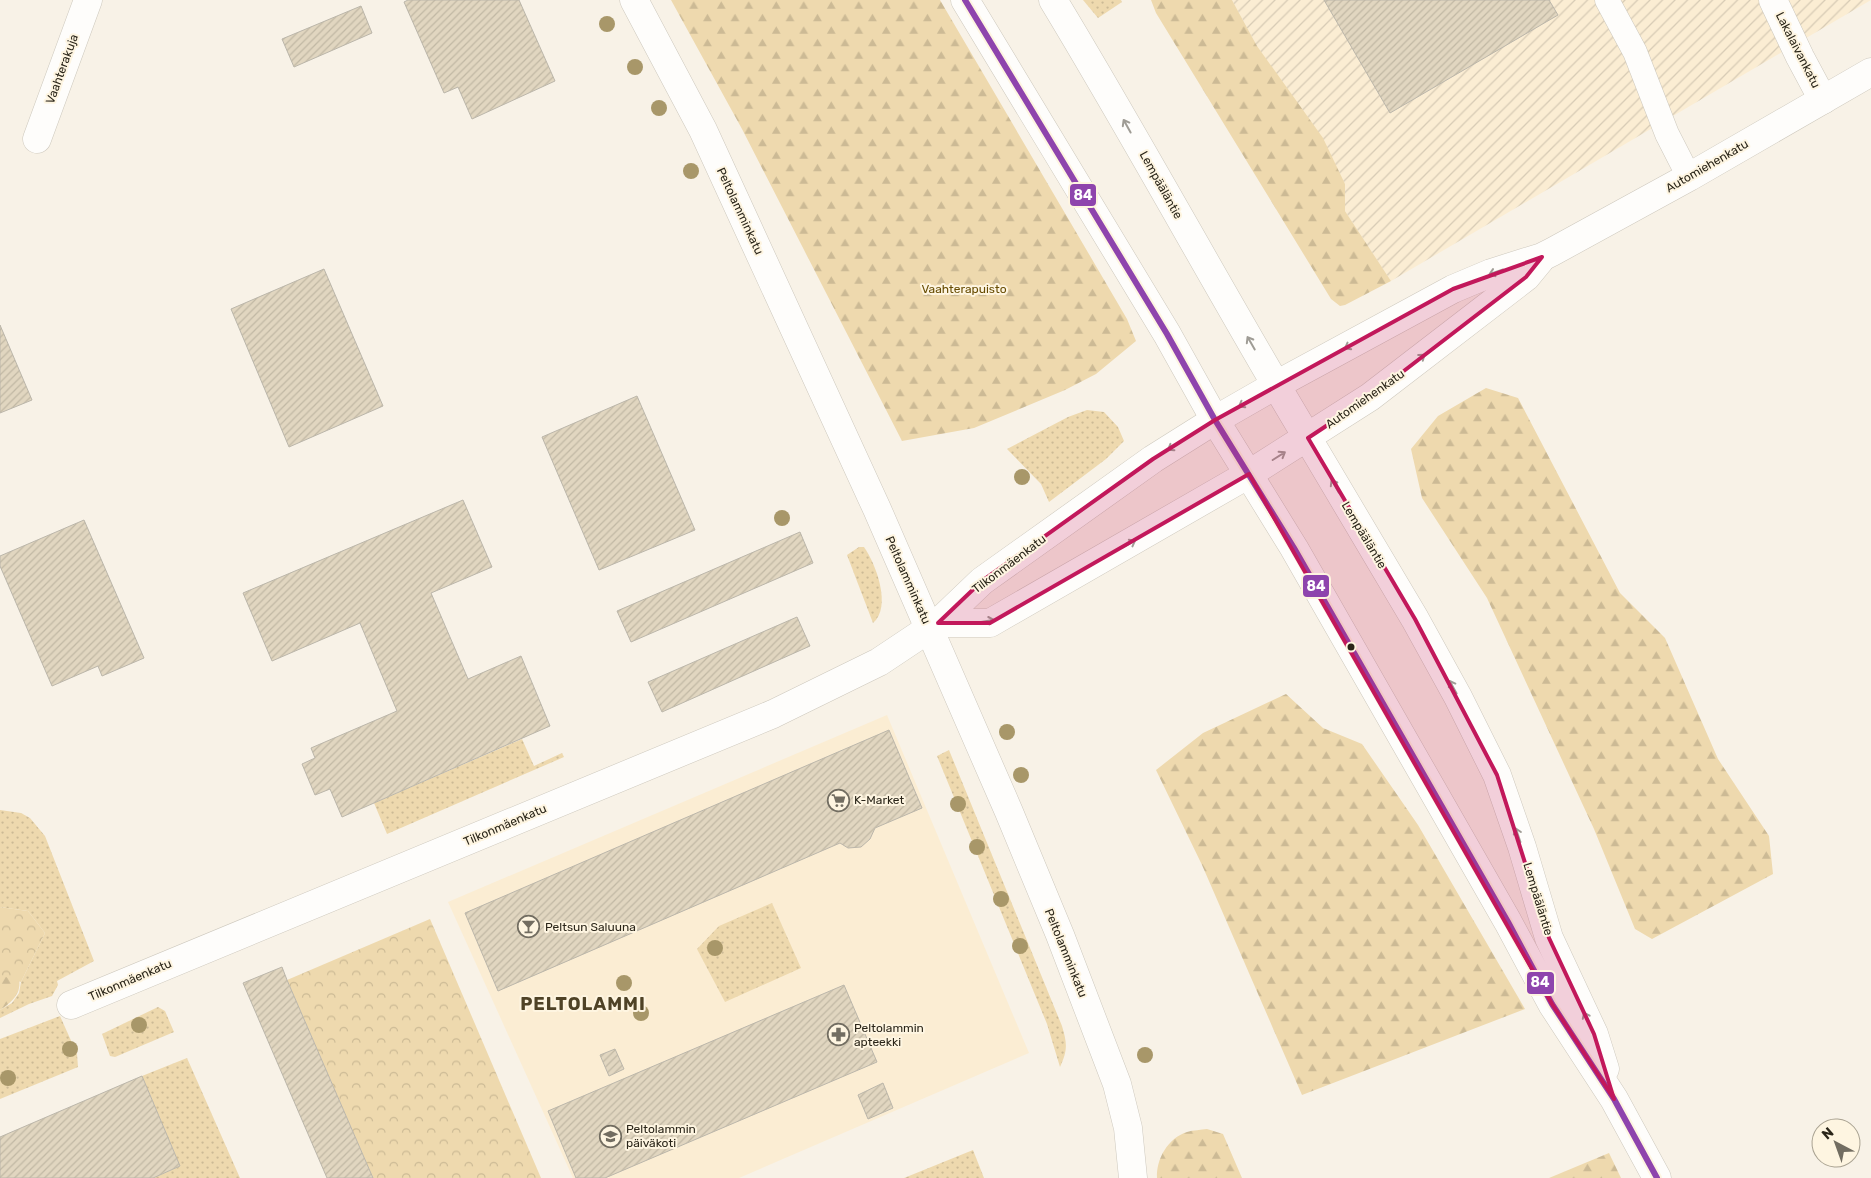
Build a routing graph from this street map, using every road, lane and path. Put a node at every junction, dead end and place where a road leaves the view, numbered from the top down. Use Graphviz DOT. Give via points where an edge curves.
graph roads {
  1 [pos="88,0"];
  2 [pos="634,0"];
  3 [pos="965,0"];
  4 [pos="1053,0"];
  5 [pos="1607,0"];
  6 [pos="1773,0"];
  7 [pos="1871,72"];
  8 [pos="1823,100"];
  9 [pos="36,139"];
  10 [pos="1689,177"];
  11 [pos="1542,257"];
  12 [pos="1276,385"];
  13 [pos="1215,420"];
  14 [pos="1308,438"];
  15 [pos="1249,474"];
  16 [pos="934,625"];
  17 [pos="70,1005"];
  18 [pos="1614,1099"];
  19 [pos="1133,1178"];
  20 [pos="1657,1178"];
  1 -- 9 [label="main road, Vaahterakuja"];
  2 -- 16 [label="main road, Peltolamminkatu" via="703,130 877,509"];
  3 -- 13 [label="main road, Lempääläntie" via="1167,334"];
  12 -- 4 [label="main road, Lempääläntie, one-way"];
  5 -- 10 [label="lane" via="1635,52"];
  6 -- 8 [label="main road, Lakalaivankatu"];
  7 -- 8 [label="main road, Automiehenkatu"];
  8 -- 10 [label="main road, Automiehenkatu"];
  10 -- 11 [label="main road, Automiehenkatu"];
  11 -- 12 [label="main road, Automiehenkatu, one-way" via="1453,289"];
  14 -- 11 [label="main road, Automiehenkatu, one-way" via="1370,397 1526,277"];
  12 -- 13 [label="main road, Tilkonmäenkatu, one-way"];
  12 -- 14 [label="main road, Lempääläntie"];
  13 -- 15 [label="main road, Lempääläntie"];
  13 -- 16 [label="main road, Tilkonmäenkatu, one-way" via="1153,459 982,581"];
  15 -- 14 [label="main road, Automiehenkatu, one-way"];
  18 -- 14 [label="main road, Lempääläntie, one-way" via="1594,1034 1549,938 1497,775 1420,627"];
  16 -- 15 [label="main road, one-way" via="990,623"];
  15 -- 18 [label="main road, Lempääläntie" via="1552,1004"];
  16 -- 17 [label="main road, Tilkonmäenkatu" via="879,662 773,714"];
  16 -- 19 [label="main road, Peltolamminkatu" via="1117,1084 1128,1128"];
  18 -- 20 [label="main road, Lempääläntie"];
}
